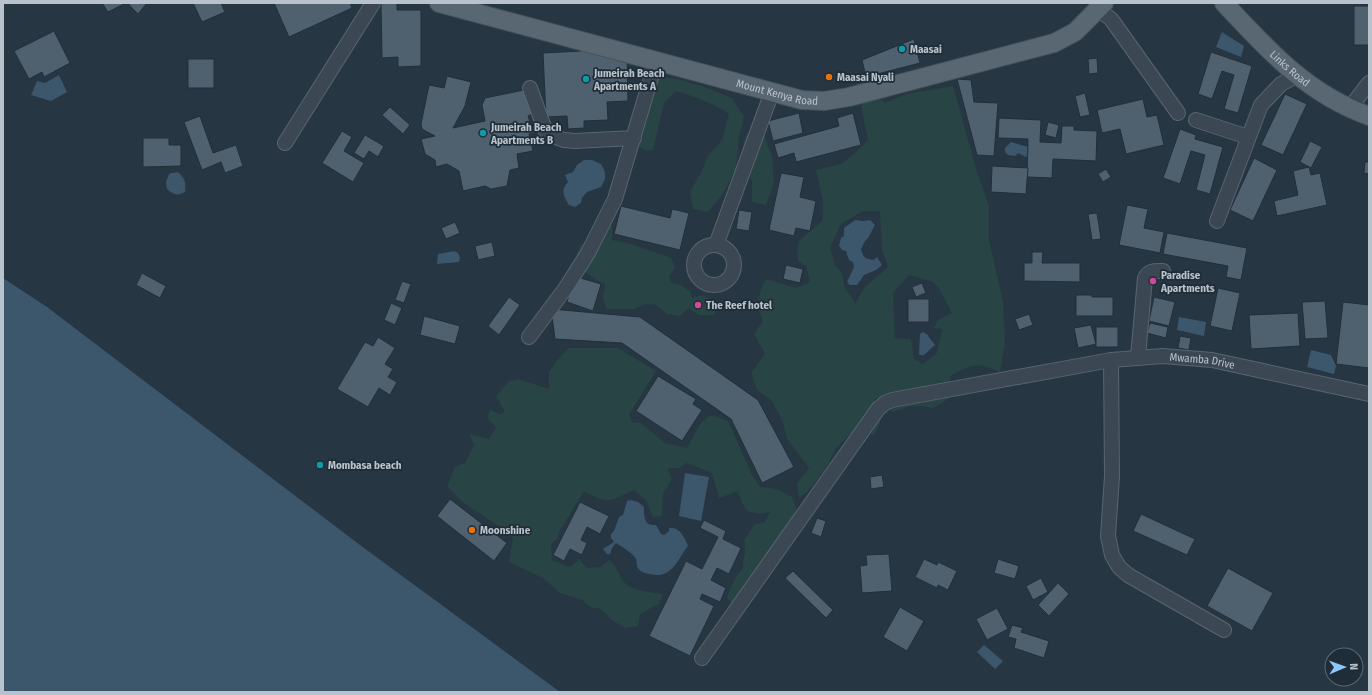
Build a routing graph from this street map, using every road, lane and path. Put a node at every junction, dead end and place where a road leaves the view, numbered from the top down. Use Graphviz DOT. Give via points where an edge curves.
graph roads {
  1 [pos="373,3"];
  2 [pos="439,3"];
  3 [pos="1224,3"];
  4 [pos="1101,6"];
  5 [pos="656,61"];
  6 [pos="1296,76"];
  7 [pos="1369,83"];
  8 [pos="530,88"];
  9 [pos="772,92"];
  10 [pos="1349,109"];
  11 [pos="1178,113"];
  12 [pos="1369,116"];
  13 [pos="1196,120"];
  14 [pos="1248,137"];
  15 [pos="634,138"];
  16 [pos="285,143"];
  17 [pos="1217,221"];
  18 [pos="716,245"];
  19 [pos="1163,271"];
  20 [pos="529,337"];
  21 [pos="1138,357"];
  22 [pos="1111,360"];
  23 [pos="1369,394"];
  24 [pos="1224,630"];
  25 [pos="702,658"];
  1 -- 16 [label="street"];
  2 -- 5 [label="main road, Mount Kenya Road"];
  3 -- 6 [label="main road, Links Road"];
  4 -- 9 [label="main road, Mount Kenya Road" via="1074,32 1054,43 849,97 824,101 802,100"];
  4 -- 11 [label="street"];
  5 -- 9 [label="main road, Mount Kenya Road"];
  5 -- 15 [label="street"];
  6 -- 10 [label="main road, Links Road"];
  6 -- 14 [label="street" via="1281,84 1261,105"];
  7 -- 10 [label="street"];
  8 -- 15 [label="street" via="545,130 553,136 575,141"];
  9 -- 18 [label="street"];
  10 -- 12 [label="main road, Links Road"];
  13 -- 14 [label="street"];
  14 -- 17 [label="street"];
  15 -- 20 [label="street" via="616,199 607,217 565,289"];
  19 -- 21 [label="street" via="1151,271 1145,278"];
  21 -- 22 [label="street, Mwamba Drive"];
  21 -- 23 [label="street, Mwamba Drive" via="1163,356 1212,360"];
  22 -- 24 [label="street" via="1112,476 1108,536 1112,555 1119,567 1128,575"];
  22 -- 25 [label="street, Mwamba Drive" via="885,403 878,409"];
}
